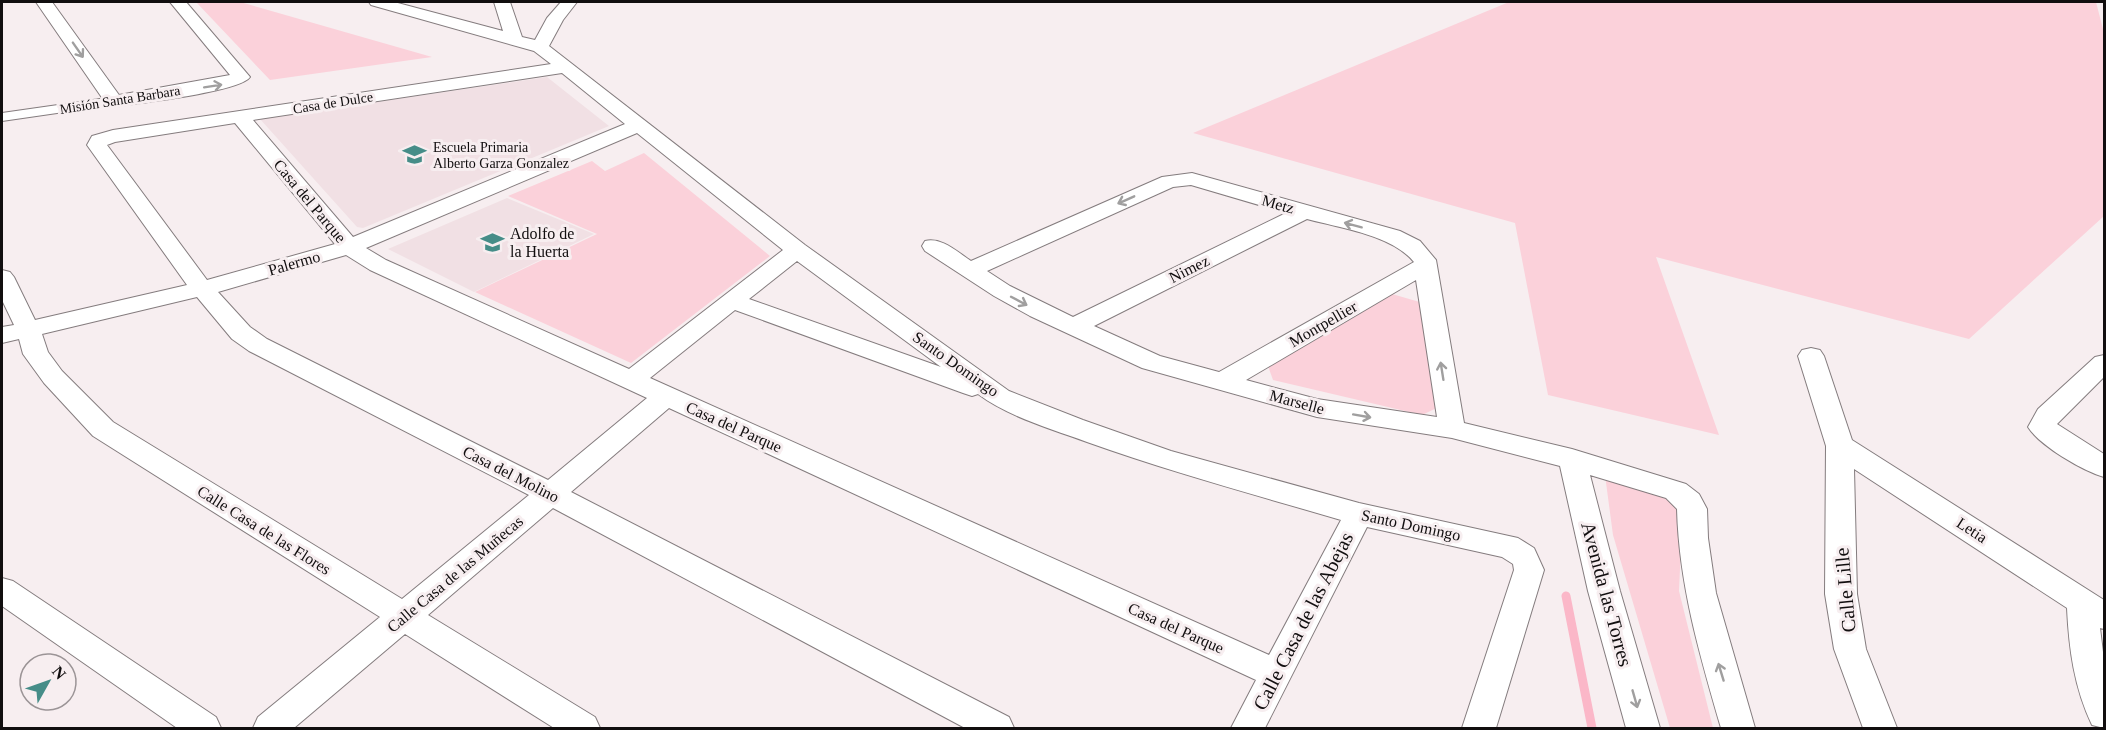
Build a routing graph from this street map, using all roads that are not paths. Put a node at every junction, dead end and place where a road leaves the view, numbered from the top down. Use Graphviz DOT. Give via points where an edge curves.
graph roads {
  1 [pos="44,2"];
  2 [pos="178,2"];
  3 [pos="502,2"];
  4 [pos="570,2"];
  5 [pos="388,3"];
  6 [pos="514,40"];
  7 [pos="540,47"];
  8 [pos="568,67"];
  9 [pos="114,101"];
  10 [pos="2,117"];
  11 [pos="240,117"];
  12 [pos="640,125"];
  13 [pos="99,140"];
  14 [pos="1304,212"];
  15 [pos="933,246"];
  16 [pos="349,248"];
  17 [pos="797,250"];
  18 [pos="1425,265"];
  19 [pos="970,270"];
  20 [pos="2,277"];
  21 [pos="202,289"];
  22 [pos="732,301"];
  23 [pos="1073,327"];
  24 [pos="15,332"];
  25 [pos="1811,356"];
  26 [pos="2104,363"];
  27 [pos="631,380"];
  28 [pos="1222,382"];
  29 [pos="667,396"];
  30 [pos="1000,396"];
  31 [pos="1452,429"];
  32 [pos="1840,446"];
  33 [pos="1572,459"];
  34 [pos="2104,467"];
  35 [pos="551,494"];
  36 [pos="1359,514"];
  37 [pos="2,590"];
  38 [pos="2093,608"];
  39 [pos="404,616"];
  40 [pos="1275,673"];
  41 [pos="2104,714"];
  42 [pos="204,729"];
  43 [pos="270,729"];
  44 [pos="583,729"];
  45 [pos="997,729"];
  46 [pos="1248,729"];
  47 [pos="1479,729"];
  48 [pos="1643,729"];
  49 [pos="1738,729"];
  50 [pos="1881,729"];
  1 -- 9 [label="street, one-way"];
  9 -- 2 [label="street, Misión Santa Barbara, one-way" via="238,80 240,75"];
  3 -- 6 [label="street"];
  4 -- 7 [label="street" via="555,18"];
  5 -- 6 [label="street"];
  6 -- 7 [label="street"];
  7 -- 8 [label="street, Santo Domingo"];
  8 -- 11 [label="street, Casa de Dulce"];
  8 -- 12 [label="street, Santo Domingo"];
  9 -- 10 [label="street, Misión Santa Barbara"];
  11 -- 13 [label="street, Casa de Dulce"];
  11 -- 16 [label="street, Casa del Parque"];
  12 -- 16 [label="street, Palermo"];
  12 -- 17 [label="street, Santo Domingo"];
  13 -- 21 [label="street, Casa del Molino" via="97,146"];
  18 -- 14 [label="street, Metz, one-way" via="1423,256 1404,241"];
  14 -- 19 [label="street, Metz, one-way" via="1192,178 1175,179"];
  14 -- 23 [label="street, Nimez"];
  15 -- 19 [label="street, Marselle"];
  16 -- 21 [label="street, Palermo"];
  16 -- 27 [label="street, Casa del Parque" via="421,286"];
  17 -- 22 [label="street"];
  17 -- 30 [label="street, Santo Domingo"];
  18 -- 28 [label="street, Montpellier"];
  31 -- 18 [label="street, one-way"];
  19 -- 23 [label="street, Marselle, one-way"];
  20 -- 24 [label="street, Calle Casa de las Flores"];
  21 -- 24 [label="street, Palermo"];
  21 -- 35 [label="street, Casa del Molino" via="241,333 278,357"];
  22 -- 27 [label="street"];
  22 -- 30 [label="street"];
  23 -- 28 [label="street, Marselle" via="1151,362"];
  24 -- 39 [label="street, Calle Casa de las Flores" via="103,429"];
  25 -- 32 [label="street, Calle Lille"];
  26 -- 34 [label="street" via="2047,416 2042,427"];
  27 -- 29 [label="street, Casa del Parque"];
  28 -- 31 [label="street, Marselle, one-way" via="1317,408"];
  29 -- 35 [label="street, Calle Casa de las Muñecas"];
  29 -- 40 [label="street, Casa del Parque"];
  30 -- 36 [label="street, Santo Domingo" via="1164,459"];
  31 -- 33 [label="street, Marselle"];
  32 -- 38 [label="street, Letia"];
  32 -- 50 [label="street, Calle Lille" via="1841,594 1850,649"];
  33 -- 48 [label="street, Avenida las Torres, one-way"];
  49 -- 33 [label="street, Marselle, one-way" via="1695,572 1692,509 1676,491"];
  35 -- 39 [label="street, Calle Casa de las Muñecas"];
  35 -- 45 [label="street, Casa del Molino"];
  36 -- 40 [label="street, Calle Casa de las Abejas"];
  36 -- 47 [label="street, Santo Domingo" via="1510,546 1528,564"];
  37 -- 42 [label="street"];
  38 -- 41 [label="street" via="2085,654"];
  39 -- 43 [label="street, Calle Casa de las Muñecas"];
  39 -- 44 [label="street, Calle Casa de las Flores"];
  40 -- 46 [label="street, Calle Casa de las Abejas"];
}
